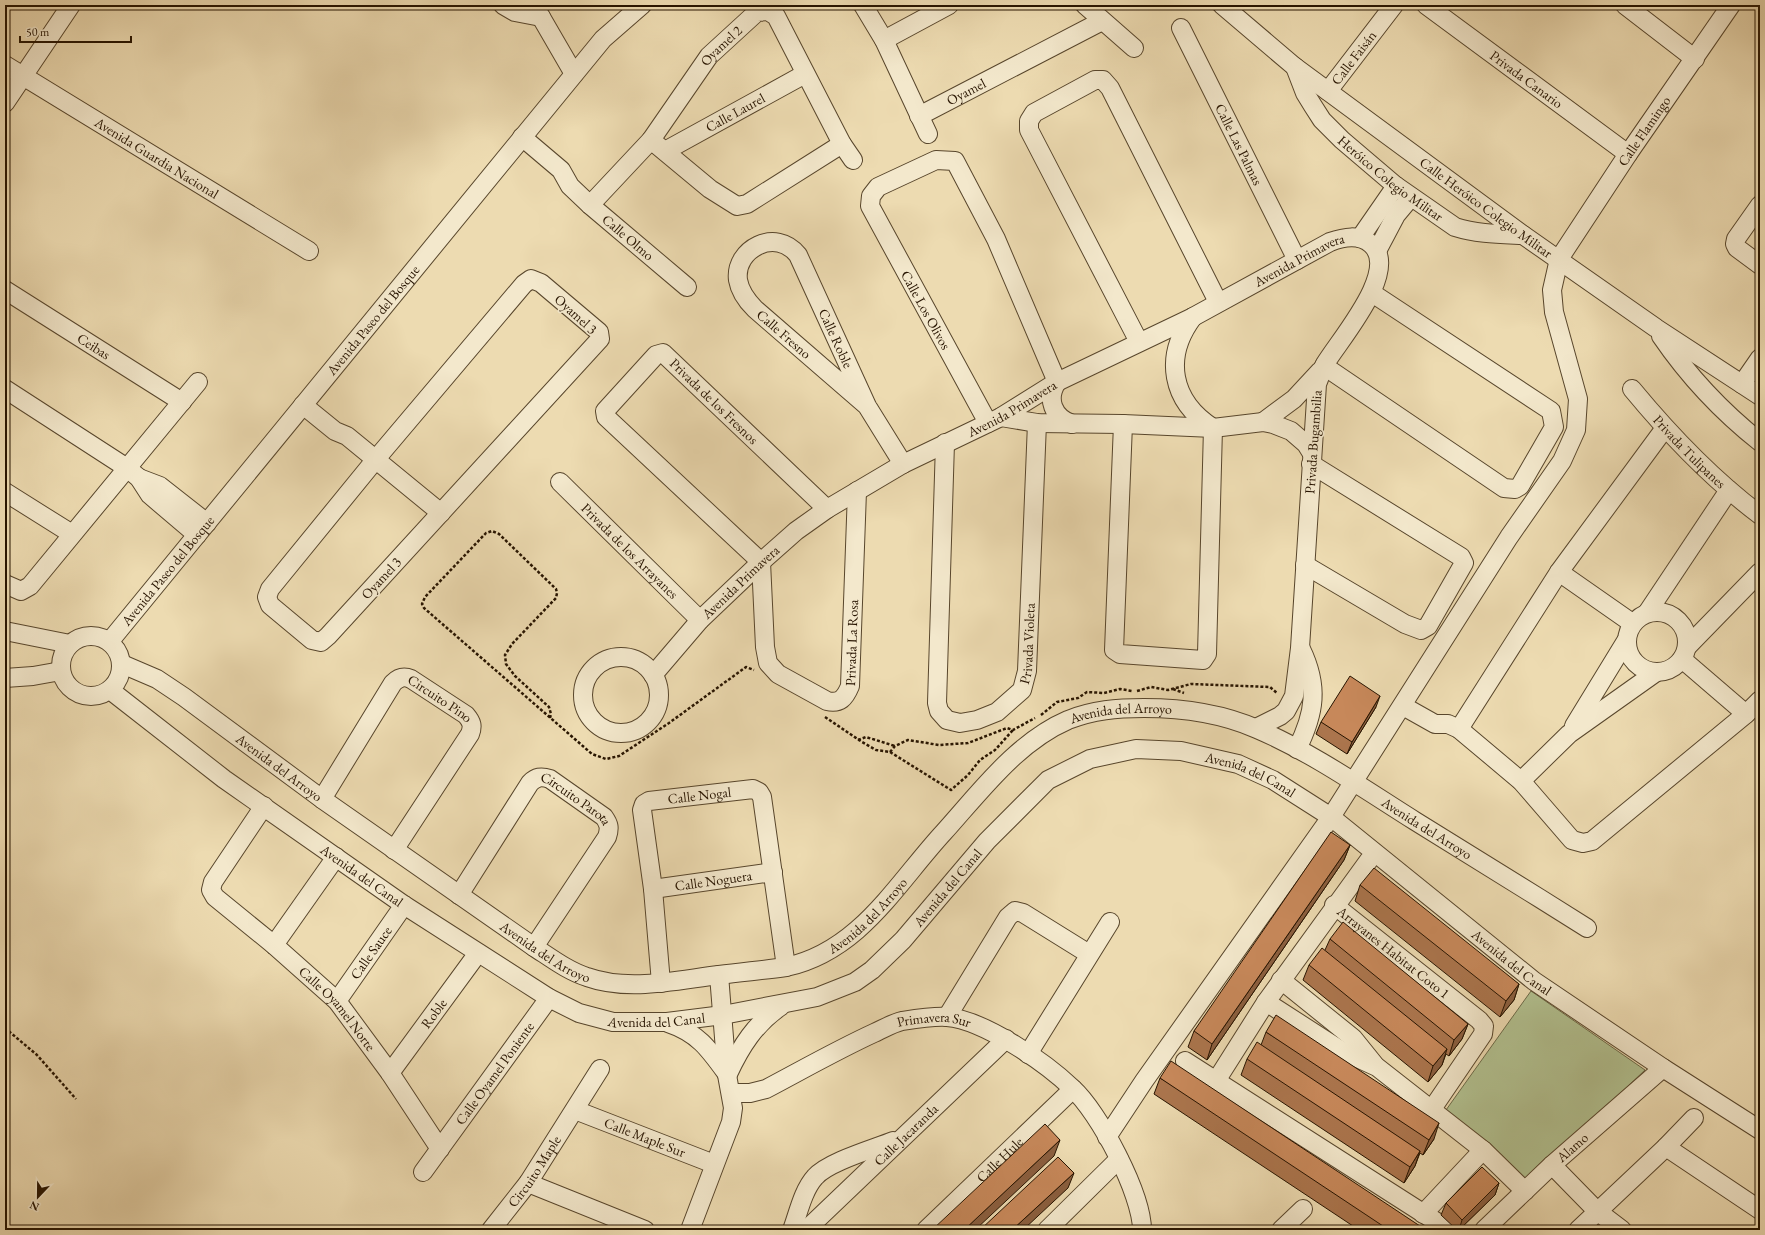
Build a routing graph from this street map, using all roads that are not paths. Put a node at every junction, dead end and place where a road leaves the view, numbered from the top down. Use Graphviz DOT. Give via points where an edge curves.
graph roads {
  1 [pos="70,5"];
  2 [pos="503,5"];
  3 [pos="642,5"];
  4 [pos="864,5"];
  5 [pos="949,5"];
  6 [pos="1085,5"];
  7 [pos="1222,5"];
  8 [pos="1394,5"];
  9 [pos="1426,5"];
  10 [pos="1625,5"];
  11 [pos="1731,5"];
  12 [pos="538,11"];
  13 [pos="1102,21"];
  14 [pos="1181,28"];
  15 [pos="884,40"];
  16 [pos="1134,48"];
  17 [pos="1695,59"];
  18 [pos="5,65"];
  19 [pos="1295,68"];
  20 [pos="574,74"];
  21 [pos="805,74"];
  22 [pos="24,77"];
  23 [pos="1328,91"];
  24 [pos="5,103"];
  25 [pos="919,116"];
  26 [pos="928,134"];
  27 [pos="651,140"];
  28 [pos="518,142"];
  29 [pos="842,144"];
  30 [pos="666,151"];
  31 [pos="1628,154"];
  32 [pos="853,160"];
  33 [pos="1396,186"];
  34 [pos="1411,197"];
  35 [pos="590,205"];
  36 [pos="1760,205"];
  37 [pos="1523,235"];
  38 [pos="1360,238"];
  39 [pos="754,248"];
  40 [pos="309,251"];
  41 [pos="1377,251"];
  42 [pos="1559,259"];
  43 [pos="1296,260"];
  44 [pos="1760,265"];
  45 [pos="687,287"];
  46 [pos="5,290"];
  47 [pos="1372,293"];
  48 [pos="1218,302"];
  49 [pos="1193,317"];
  50 [pos="1656,328"];
  51 [pos="1139,342"];
  52 [pos="1760,358"];
  53 [pos="1324,366"];
  54 [pos="198,382"];
  55 [pos="1058,382"];
  56 [pos="1742,384"];
  57 [pos="5,389"];
  58 [pos="1632,389"];
  59 [pos="1760,396"];
  60 [pos="307,400"];
  61 [pos="182,402"];
  62 [pos="867,406"];
  63 [pos="995,420"];
  64 [pos="1263,422"];
  65 [pos="1037,423"];
  66 [pos="1072,424"];
  67 [pos="1123,424"];
  68 [pos="1213,428"];
  69 [pos="1665,428"];
  70 [pos="945,442"];
  71 [pos="1760,442"];
  72 [pos="1311,458"];
  73 [pos="376,459"];
  74 [pos="903,464"];
  75 [pos="133,473"];
  76 [pos="560,482"];
  77 [pos="1729,490"];
  78 [pos="857,491"];
  79 [pos="5,492"];
  80 [pos="1757,507"];
  81 [pos="827,509"];
  82 [pos="441,514"];
  83 [pos="202,529"];
  84 [pos="72,534"];
  85 [pos="761,562"];
  86 [pos="1306,565"];
  87 [pos="1559,572"];
  88 [pos="1760,572"];
  89 [pos="5,584"];
  90 [pos="1648,613"];
  91 [pos="700,620"];
  92 [pos="1632,623"];
  93 [pos="5,631"];
  94 [pos="1626,641"];
  95 [pos="110,642"];
  96 [pos="70,644"];
  97 [pos="1300,648"];
  98 [pos="1685,653"];
  99 [pos="122,664"];
  100 [pos="61,671"];
  101 [pos="1655,673"];
  102 [pos="653,675"];
  103 [pos="6,680"];
  104 [pos="110,690"];
  105 [pos="1760,700"];
  106 [pos="1406,701"];
  107 [pos="1746,714"];
  108 [pos="1453,726"];
  109 [pos="1256,728"];
  110 [pos="1570,734"];
  111 [pos="1297,749"];
  112 [pos="1521,780"];
  113 [pos="1352,782"];
  114 [pos="322,799"];
  115 [pos="264,806"];
  116 [pos="1331,817"];
  117 [pos="394,850"];
  118 [pos="336,857"];
  119 [pos="1369,860"];
  120 [pos="773,872"];
  121 [pos="653,889"];
  122 [pos="459,895"];
  123 [pos="404,905"];
  124 [pos="1334,905"];
  125 [pos="1110,922"];
  126 [pos="1587,928"];
  127 [pos="274,945"];
  128 [pos="534,947"];
  129 [pos="478,953"];
  130 [pos="1089,954"];
  131 [pos="786,967"];
  132 [pos="719,975"];
  133 [pos="1281,980"];
  134 [pos="661,983"];
  135 [pos="549,998"];
  136 [pos="337,1001"];
  137 [pos="1266,1002"];
  138 [pos="785,1003"];
  139 [pos="723,1015"];
  140 [pos="947,1017"];
  141 [pos="667,1022"];
  142 [pos="1006,1039"];
  143 [pos="1028,1054"];
  144 [pos="1185,1061"];
  145 [pos="1377,1067"];
  146 [pos="1663,1068"];
  147 [pos="600,1069"];
  148 [pos="390,1073"];
  149 [pos="727,1075"];
  150 [pos="1216,1081"];
  151 [pos="1073,1089"];
  152 [pos="731,1093"];
  153 [pos="1432,1109"];
  154 [pos="575,1110"];
  155 [pos="1694,1118"];
  156 [pos="1760,1130"];
  157 [pos="903,1137"];
  158 [pos="1107,1137"];
  159 [pos="1666,1147"];
  160 [pos="440,1149"];
  161 [pos="1483,1150"];
  162 [pos="1119,1159"];
  163 [pos="714,1164"];
  164 [pos="1552,1165"];
  165 [pos="424,1172"];
  166 [pos="528,1184"];
  167 [pos="1525,1190"];
  168 [pos="1303,1209"];
  169 [pos="1760,1210"];
  170 [pos="1596,1211"];
  171 [pos="1423,1214"];
  172 [pos="1443,1226"];
  173 [pos="497,1227"];
  174 [pos="645,1230"];
  175 [pos="690,1230"];
  176 [pos="792,1230"];
  177 [pos="806,1230"];
  178 [pos="926,1230"];
  179 [pos="1048,1230"];
  180 [pos="1142,1230"];
  181 [pos="1281,1230"];
  182 [pos="1484,1230"];
  183 [pos="1578,1230"];
  184 [pos="1622,1230"];
  1 -- 22 [label="street"];
  2 -- 12 [label="street" via="515,12"];
  3 -- 20 [label="street, Avenida Paseo del Bosque" via="603,39"];
  4 -- 15 [label="street"];
  5 -- 15 [label="street"];
  6 -- 13 [label="street"];
  7 -- 19 [label="street, Calle Heróico Colegio Militar"];
  8 -- 23 [label="street, Calle Faisán"];
  9 -- 31 [label="street, Privada Canario"];
  10 -- 17 [label="street"];
  11 -- 17 [label="street, Calle Flamingo"];
  12 -- 20 [label="street"];
  13 -- 16 [label="street"];
  13 -- 25 [label="street, Oyamel"];
  14 -- 43 [label="street, Calle Las Palmas"];
  15 -- 25 [label="street"];
  17 -- 31 [label="street, Calle Flamingo"];
  18 -- 22 [label="street, Avenida Guardia Nacional"];
  19 -- 23 [label="street, Calle Heróico Colegio Militar"];
  19 -- 33 [label="street, Heróico Colegio Militar" via="1305,93 1322,120"];
  20 -- 28 [label="street, Avenida Paseo del Bosque"];
  21 -- 27 [label="street, Oyamel 2" via="776,16 768,11 757,12 709,56"];
  21 -- 29 [label="street, Oyamel 2"];
  21 -- 30 [label="street, Calle Laurel"];
  22 -- 24 [label="street"];
  22 -- 40 [label="street, Avenida Guardia Nacional"];
  23 -- 37 [label="street, Calle Heróico Colegio Militar"];
  25 -- 26 [label="street"];
  27 -- 30 [label="street"];
  27 -- 35 [label="street, Oyamel 2"];
  28 -- 35 [label="street, Calle Olmo" via="553,180 570,186"];
  28 -- 60 [label="street, Avenida Paseo del Bosque"];
  29 -- 30 [label="street" via="747,204 737,206 710,189"];
  29 -- 32 [label="street, Oyamel 2"];
  31 -- 42 [label="street, Calle Flamingo"];
  33 -- 34 [label="street, Heróico Colegio Militar"];
  33 -- 38 [label="street, Avenida Primavera"];
  34 -- 37 [label="street, Heróico Colegio Militar" via="1447,222 1465,230"];
  34 -- 41 [label="street" via="1396,215"];
  35 -- 45 [label="street, Calle Olmo"];
  36 -- 44 [label="street" via="1735,244"];
  37 -- 42 [label="street, Calle Heróico Colegio Militar"];
  38 -- 41 [label="street"];
  38 -- 43 [label="street, Avenida Primavera" via="1338,239"];
  39 -- 62 [label="street, Calle Roble" via="766,242 780,242 794,249"];
  39 -- 62 [label="street, Calle Fresno" via="738,272 745,298"];
  41 -- 47 [label="street, Privada Bugambilia" via="1380,269"];
  42 -- 50 [label="street, Calle Heróico Colegio Militar"];
  42 -- 106 [label="street, Calle Flamingo" via="1554,275 1552,301 1578,399 1578,419 1573,440 1562,461 1509,537"];
  43 -- 48 [label="street, Avenida Primavera"];
  46 -- 61 [label="street, Ceibas"];
  47 -- 53 [label="street, Privada Bugambilia"];
  47 -- 53 [label="street" via="1551,411 1554,427 1520,486 1515,489 1504,488"];
  48 -- 49 [label="street, Avenida Primavera"];
  48 -- 51 [label="street" via="1110,88 1103,80 1095,80 1034,113 1029,121 1029,130"];
  49 -- 51 [label="street, Avenida Primavera"];
  49 -- 68 [label="street" via="1177,346 1176,378 1189,407"];
  50 -- 56 [label="street, Calle Heróico Colegio Militar"];
  50 -- 71 [label="street" via="1697,384"];
  51 -- 55 [label="street, Avenida Primavera"];
  52 -- 56 [label="street"];
  53 -- 64 [label="street" via="1294,399"];
  53 -- 72 [label="street, Privada Bugambilia" via="1317,384"];
  54 -- 61 [label="street"];
  55 -- 63 [label="street, Avenida Primavera"];
  55 -- 63 [label="street, Calle Los Olivos" via="996,239 955,161 936,160 878,187 871,196 870,206"];
  55 -- 66 [label="street" via="1052,394 1053,408 1060,418"];
  56 -- 59 [label="street, Calle Heróico Colegio Militar"];
  57 -- 75 [label="street"];
  58 -- 69 [label="street, Privada Tulipanes"];
  60 -- 73 [label="street" via="334,431 347,436"];
  60 -- 83 [label="street, Avenida Paseo del Bosque"];
  61 -- 75 [label="street"];
  62 -- 74 [label="street, Calle Roble"];
  63 -- 65 [label="street"];
  63 -- 70 [label="street, Avenida Primavera"];
  64 -- 68 [label="street"];
  64 -- 72 [label="street" via="1292,431 1306,444"];
  65 -- 66 [label="street"];
  65 -- 70 [label="street, Privada Violeta" via="1027,671 1022,690 996,712 977,720 960,723 947,720 939,711 937,703"];
  66 -- 67 [label="street"];
  67 -- 68 [label="street"];
  67 -- 68 [label="street" via="1114,650 1120,654 1199,661 1206,658 1207,654"];
  69 -- 77 [label="street, Privada Tulipanes"];
  69 -- 87 [label="street"];
  70 -- 74 [label="street, Avenida Primavera"];
  72 -- 86 [label="street, Privada Bugambilia"];
  72 -- 86 [label="street" via="1461,557 1464,563 1428,626 1421,630 1405,624"];
  73 -- 82 [label="street"];
  73 -- 82 [label="street, Oyamel 3" via="270,589 267,598 270,605 312,640 320,642"];
  73 -- 82 [label="street, Oyamel 3" via="524,284 531,280 541,283 599,332 600,339"];
  74 -- 78 [label="street, Avenida Primavera"];
  75 -- 83 [label="street" via="160,486"];
  75 -- 84 [label="street"];
  76 -- 91 [label="street, Privada de los Arrayanes"];
  77 -- 80 [label="street, Privada Tulipanes"];
  77 -- 90 [label="street"];
  78 -- 81 [label="street, Avenida Primavera"];
  78 -- 85 [label="street, Privada La Rosa" via="850,686 842,700 835,703 827,701 778,674 768,663"];
  79 -- 84 [label="street"];
  81 -- 85 [label="street, Avenida Primavera" via="796,531"];
  81 -- 85 [label="street, Privada de los Fresnos" via="666,354 656,354 606,408 605,414"];
  83 -- 95 [label="street, Avenida Paseo del Bosque"];
  84 -- 89 [label="street" via="30,586 21,591"];
  85 -- 91 [label="street, Avenida Primavera"];
  86 -- 97 [label="street, Privada Bugambilia"];
  87 -- 92 [label="street"];
  87 -- 108 [label="street"];
  88 -- 98 [label="street"];
  90 -- 92 [label="street"];
  90 -- 98 [label="street" via="1672,615 1681,623 1686,635"];
  91 -- 102 [label="street, Avenida Primavera"];
  92 -- 94 [label="street"];
  93 -- 96 [label="street"];
  94 -- 101 [label="street" via="1628,653 1634,663 1644,670"];
  94 -- 110 [label="street"];
  95 -- 96 [label="street" via="89,635"];
  95 -- 99 [label="street" via="119,652"];
  96 -- 100 [label="street" via="62,657"];
  97 -- 109 [label="street, Privada Bugambilia" via="1291,703 1280,716"];
  97 -- 111 [label="street, Privada Bugambilia" via="1310,672 1313,698 1309,723"];
  98 -- 101 [label="street" via="1670,670"];
  98 -- 107 [label="street"];
  99 -- 104 [label="street" via="120,678"];
  99 -- 114 [label="street, Avenida del Arroyo" via="157,679 184,696"];
  100 -- 103 [label="street"];
  100 -- 104 [label="street" via="66,683 75,692 99,696"];
  101 -- 110 [label="street"];
  102 -- 102 [label="street" via="639,662 626,658 612,659 595,668 587,679 583,693 584,703 592,719 599,726 616,733 626,733 643,726 655,711 658,702 657,684"];
  104 -- 115 [label="street, Avenida del Canal" via="224,779"];
  105 -- 107 [label="street"];
  106 -- 108 [label="street" via="1441,713"];
  106 -- 113 [label="street, Calle Flamingo"];
  107 -- 112 [label="street" via="1592,841 1583,844 1572,840"];
  108 -- 112 [label="street"];
  109 -- 111 [label="street, Avenida del Arroyo"];
  109 -- 131 [label="street, Avenida del Arroyo" via="1196,713 1152,708 1107,709 1066,721 1031,743 1002,769 935,842 864,926 825,954"];
  110 -- 112 [label="street"];
  111 -- 113 [label="street, Avenida del Arroyo"];
  113 -- 116 [label="street, Calle Flamingo"];
  113 -- 126 [label="street, Avenida del Arroyo"];
  114 -- 117 [label="street, Avenida del Arroyo"];
  114 -- 117 [label="street, Circuito Pino" via="398,678 411,679 466,715 471,720 470,734"];
  115 -- 118 [label="street, Avenida del Canal"];
  115 -- 127 [label="street, Calle Oyamel Norte" via="213,882 211,890 215,897"];
  116 -- 138 [label="street, Avenida del Canal" via="1273,780 1238,764 1181,751 1136,749 1090,759 1048,780 987,841 903,940 872,970 839,989 817,997"];
  116 -- 146 [label="street, Avenida del Canal" via="1534,981"];
  116 -- 158 [label="street, Calle Flamingo"];
  117 -- 122 [label="street, Avenida del Arroyo"];
  118 -- 123 [label="street, Avenida del Canal"];
  118 -- 127 [label="street"];
  119 -- 124 [label="street"];
  120 -- 121 [label="street, Calle Noguera"];
  120 -- 121 [label="street, Calle Nogal" via="762,797 759,792 753,789 649,801 644,804 642,810"];
  120 -- 131 [label="street, Calle Nogal"];
  121 -- 134 [label="street, Calle Nogal"];
  122 -- 128 [label="street, Avenida del Arroyo"];
  122 -- 128 [label="street, Circuito Parota" via="530,783 535,778 550,779 604,817 610,830 608,837"];
  123 -- 129 [label="street, Avenida del Canal"];
  123 -- 136 [label="street, Calle Sauce"];
  124 -- 133 [label="street, Arrayanes Habitat Coto 1"];
  124 -- 153 [label="street, Arrayanes Habitat Coto 1" via="1484,1026 1483,1034"];
  125 -- 130 [label="street"];
  127 -- 136 [label="street, Calle Oyamel Norte"];
  128 -- 134 [label="street, Avenida del Arroyo" via="568,969 586,977 621,984"];
  129 -- 135 [label="street, Avenida del Canal"];
  129 -- 148 [label="street, Roble"];
  130 -- 140 [label="street" via="1023,913 1015,911 1008,918"];
  130 -- 143 [label="street"];
  131 -- 132 [label="street, Avenida del Arroyo"];
  132 -- 134 [label="street, Avenida del Arroyo"];
  132 -- 139 [label="street"];
  133 -- 137 [label="street, Arrayanes Habitat Coto 1"];
  133 -- 145 [label="street" via="1353,1038"];
  135 -- 141 [label="street, Avenida del Canal" via="596,1019 613,1022"];
  135 -- 160 [label="street, Calle Oyamel Poniente"];
  136 -- 148 [label="street, Calle Oyamel Norte"];
  137 -- 145 [label="street" via="1342,1051"];
  137 -- 150 [label="street, Arrayanes Habitat Coto 1"];
  138 -- 139 [label="street, Avenida del Canal"];
  138 -- 149 [label="street" via="750,1034"];
  139 -- 141 [label="street, Avenida del Canal"];
  139 -- 149 [label="street"];
  140 -- 142 [label="street, Primavera Sur" via="973,1024"];
  140 -- 152 [label="street, Primavera Sur" via="901,1022 858,1041 766,1089 750,1093"];
  141 -- 149 [label="street" via="682,1027 700,1040"];
  142 -- 143 [label="street, Primavera Sur"];
  142 -- 157 [label="street, Calle Jacaranda"];
  143 -- 151 [label="street, Primavera Sur"];
  144 -- 150 [label="street"];
  145 -- 153 [label="street"];
  146 -- 156 [label="street, Avenida del Canal"];
  146 -- 164 [label="street, Alamo"];
  147 -- 154 [label="street, Circuito Maple"];
  148 -- 160 [label="street, Calle Oyamel Norte"];
  149 -- 152 [label="street"];
  150 -- 171 [label="street"];
  151 -- 158 [label="street, Primavera Sur"];
  151 -- 178 [label="street, Calle Hule"];
  152 -- 163 [label="street" via="731,1122"];
  153 -- 161 [label="street"];
  154 -- 163 [label="street, Calle Maple Sur"];
  154 -- 166 [label="street, Circuito Maple"];
  155 -- 159 [label="street"];
  157 -- 176 [label="street" via="825,1168 814,1177 806,1191"];
  157 -- 177 [label="street, Calle Jacaranda"];
  158 -- 162 [label="street, Primavera Sur"];
  159 -- 169 [label="street"];
  159 -- 170 [label="street"];
  160 -- 165 [label="street"];
  161 -- 167 [label="street"];
  161 -- 171 [label="street"];
  162 -- 179 [label="street"];
  162 -- 180 [label="street, Primavera Sur" via="1138,1201"];
  163 -- 175 [label="street"];
  164 -- 167 [label="street, Alamo"];
  164 -- 170 [label="street"];
  166 -- 173 [label="street, Circuito Maple"];
  166 -- 174 [label="street"];
  167 -- 182 [label="street, Alamo"];
  168 -- 181 [label="street"];
  170 -- 183 [label="street"];
  170 -- 184 [label="street"];
  171 -- 172 [label="street"];
}
